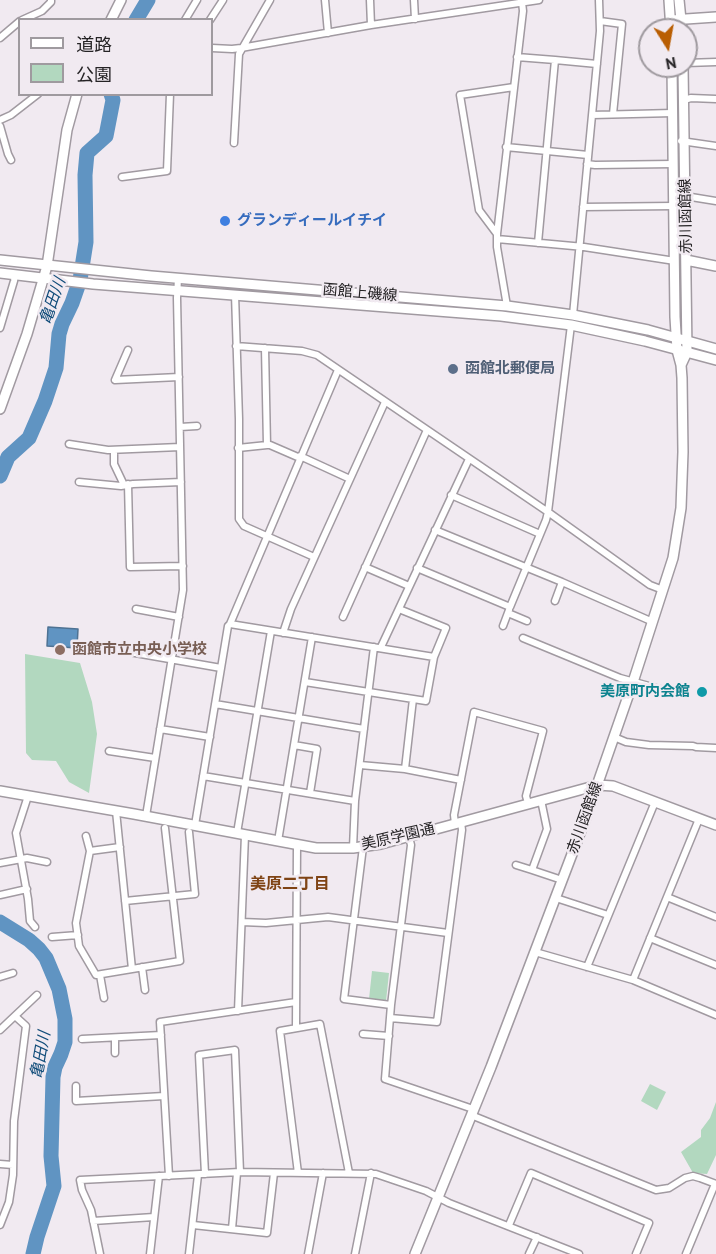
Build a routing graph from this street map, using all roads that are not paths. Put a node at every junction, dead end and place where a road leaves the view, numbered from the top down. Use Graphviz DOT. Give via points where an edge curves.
graph roads {
  1 [pos="51,0"];
  2 [pos="121,0"];
  3 [pos="197,0"];
  4 [pos="223,0"];
  5 [pos="270,0"];
  6 [pos="326,0"];
  7 [pos="370,0"];
  8 [pos="414,0"];
  9 [pos="539,0"];
  10 [pos="599,0"];
  11 [pos="669,0"];
  12 [pos="679,0"];
  13 [pos="522,2"];
  14 [pos="716,17"];
  15 [pos="26,18"];
  16 [pos="112,18"];
  17 [pos="186,18"];
  18 [pos="211,18"];
  19 [pos="670,18"];
  20 [pos="681,18"];
  21 [pos="698,18"];
  22 [pos="415,19"];
  23 [pos="600,21"];
  24 [pos="18,23"];
  25 [pos="371,25"];
  26 [pos="328,33"];
  27 [pos="0,38"];
  28 [pos="213,48"];
  29 [pos="241,48"];
  30 [pos="517,57"];
  31 [pos="555,60"];
  32 [pos="716,62"];
  33 [pos="698,63"];
  34 [pos="597,64"];
  35 [pos="672,78"];
  36 [pos="685,78"];
  37 [pos="514,87"];
  38 [pos="35,96"];
  39 [pos="76,96"];
  40 [pos="170,96"];
  41 [pos="716,99"];
  42 [pos="684,100"];
  43 [pos="673,113"];
  44 [pos="613,114"];
  45 [pos="592,115"];
  46 [pos="0,120"];
  47 [pos="0,126"];
  48 [pos="673,140"];
  49 [pos="684,141"];
  50 [pos="234,143"];
  51 [pos="716,146"];
  52 [pos="506,147"];
  53 [pos="547,152"];
  54 [pos="588,155"];
  55 [pos="11,160"];
  56 [pos="587,164"];
  57 [pos="673,164"];
  58 [pos="122,177"];
  59 [pos="685,196"];
  60 [pos="716,201"];
  61 [pos="674,206"];
  62 [pos="583,207"];
  63 [pos="497,236"];
  64 [pos="538,243"];
  65 [pos="579,246"];
  66 [pos="0,260"];
  67 [pos="686,260"];
  68 [pos="675,261"];
  69 [pos="47,266"];
  70 [pos="716,267"];
  71 [pos="0,273"];
  72 [pos="15,275"];
  73 [pos="178,278"];
  74 [pos="44,279"];
  75 [pos="178,290"];
  76 [pos="235,294"];
  77 [pos="507,306"];
  78 [pos="573,315"];
  79 [pos="571,325"];
  80 [pos="0,328"];
  81 [pos="676,338"];
  82 [pos="687,341"];
  83 [pos="236,345"];
  84 [pos="265,348"];
  85 [pos="716,349"];
  86 [pos="128,350"];
  87 [pos="677,350"];
  88 [pos="687,352"];
  89 [pos="716,360"];
  90 [pos="681,365"];
  91 [pos="338,370"];
  92 [pos="179,377"];
  93 [pos="385,402"];
  94 [pos="0,410"];
  95 [pos="197,426"];
  96 [pos="180,427"];
  97 [pos="427,430"];
  98 [pos="69,444"];
  99 [pos="267,445"];
  100 [pos="180,447"];
  101 [pos="238,448"];
  102 [pos="114,450"];
  103 [pos="300,457"];
  104 [pos="469,459"];
  105 [pos="350,478"];
  106 [pos="79,482"];
  107 [pos="181,482"];
  108 [pos="126,485"];
  109 [pos="451,495"];
  110 [pos="548,512"];
  111 [pos="435,530"];
  112 [pos="540,534"];
  113 [pos="267,536"];
  114 [pos="314,557"];
  115 [pos="183,566"];
  116 [pos="365,567"];
  117 [pos="417,568"];
  118 [pos="525,568"];
  119 [pos="562,582"];
  120 [pos="408,586"];
  121 [pos="663,590"];
  122 [pos="555,601"];
  123 [pos="136,609"];
  124 [pos="399,609"];
  125 [pos="509,610"];
  126 [pos="179,617"];
  127 [pos="343,617"];
  128 [pos="527,621"];
  129 [pos="653,622"];
  130 [pos="230,624"];
  131 [pos="503,626"];
  132 [pos="271,631"];
  133 [pos="283,633"];
  134 [pos="312,637"];
  135 [pos="523,638"];
  136 [pos="116,647"];
  137 [pos="378,647"];
  138 [pos="434,657"];
  139 [pos="172,659"];
  140 [pos="221,668"];
  141 [pos="305,682"];
  142 [pos="633,682"];
  143 [pos="369,692"];
  144 [pos="667,692"];
  145 [pos="413,699"];
  146 [pos="215,704"];
  147 [pos="258,711"];
  148 [pos="299,718"];
  149 [pos="160,729"];
  150 [pos="364,729"];
  151 [pos="210,737"];
  152 [pos="614,737"];
  153 [pos="294,745"];
  154 [pos="716,748"];
  155 [pos="109,751"];
  156 [pos="155,758"];
  157 [pos="360,765"];
  158 [pos="405,769"];
  159 [pos="203,776"];
  160 [pos="461,780"];
  161 [pos="245,783"];
  162 [pos="597,785"];
  163 [pos="286,790"];
  164 [pos="0,791"];
  165 [pos="310,793"];
  166 [pos="28,796"];
  167 [pos="541,800"];
  168 [pos="355,801"];
  169 [pos="655,802"];
  170 [pos="528,803"];
  171 [pos="116,811"];
  172 [pos="146,816"];
  173 [pos="699,819"];
  174 [pos="458,823"];
  175 [pos="716,825"];
  176 [pos="165,828"];
  177 [pos="192,829"];
  178 [pos="241,834"];
  179 [pos="86,836"];
  180 [pos="409,837"];
  181 [pos="278,841"];
  182 [pos="297,845"];
  183 [pos="358,847"];
  184 [pos="120,848"];
  185 [pos="90,851"];
  186 [pos="21,859"];
  187 [pos="47,862"];
  188 [pos="0,863"];
  189 [pos="516,865"];
  190 [pos="532,870"];
  191 [pos="562,880"];
  192 [pos="27,889"];
  193 [pos="0,895"];
  194 [pos="172,896"];
  195 [pos="667,897"];
  196 [pos="556,898"];
  197 [pos="125,901"];
  198 [pos="608,915"];
  199 [pos="716,917"];
  200 [pos="297,921"];
  201 [pos="354,921"];
  202 [pos="242,922"];
  203 [pos="34,927"];
  204 [pos="401,927"];
  205 [pos="448,933"];
  206 [pos="78,935"];
  207 [pos="52,937"];
  208 [pos="650,938"];
  209 [pos="535,952"];
  210 [pos="716,965"];
  211 [pos="142,967"];
  212 [pos="587,967"];
  213 [pos="132,969"];
  214 [pos="13,973"];
  215 [pos="100,975"];
  216 [pos="0,977"];
  217 [pos="633,980"];
  218 [pos="145,990"];
  219 [pos="37,995"];
  220 [pos="104,998"];
  221 [pos="296,1002"];
  222 [pos="391,1005"];
  223 [pos="238,1011"];
  224 [pos="716,1015"];
  225 [pos="15,1016"];
  226 [pos="390,1018"];
  227 [pos="296,1028"];
  228 [pos="0,1030"];
  229 [pos="363,1034"];
  230 [pos="161,1035"];
  231 [pos="389,1036"];
  232 [pos="115,1038"];
  233 [pos="82,1039"];
  234 [pos="115,1053"];
  235 [pos="76,1086"];
  236 [pos="164,1096"];
  237 [pos="472,1112"];
  238 [pos="0,1164"];
  239 [pos="13,1165"];
  240 [pos="239,1172"];
  241 [pos="274,1173"];
  242 [pos="298,1173"];
  243 [pos="323,1173"];
  244 [pos="349,1173"];
  245 [pos="370,1173"];
  246 [pos="201,1175"];
  247 [pos="159,1176"];
  248 [pos="170,1176"];
  249 [pos="715,1184"];
  250 [pos="437,1196"];
  251 [pos="154,1217"];
  252 [pos="93,1221"];
  253 [pos="193,1225"];
  254 [pos="509,1225"];
  255 [pos="0,1226"];
  256 [pos="232,1229"];
  257 [pos="537,1237"];
  258 [pos="100,1254"];
  259 [pos="150,1254"];
  260 [pos="189,1254"];
  261 [pos="308,1254"];
  262 [pos="355,1254"];
  263 [pos="415,1254"];
  264 [pos="529,1254"];
  265 [pos="578,1254"];
  266 [pos="636,1254"];
  267 [pos="686,1254"];
  1 -- 15 [label="street" via="42,11"];
  2 -- 16 [label="main road"];
  3 -- 17 [label="street"];
  4 -- 18 [label="street"];
  5 -- 29 [label="street"];
  6 -- 26 [label="street"];
  7 -- 25 [label="street"];
  8 -- 22 [label="street"];
  9 -- 13 [label="street"];
  10 -- 23 [label="street"];
  11 -- 19 [label="main road"];
  12 -- 20 [label="main road"];
  13 -- 22 [label="street"];
  13 -- 30 [label="street"];
  14 -- 21 [label="main road"];
  22 -- 25 [label="street"];
  23 -- 34 [label="street"];
  23 -- 44 [label="street" via="622,24"];
  24 -- 27 [label="street"];
  25 -- 26 [label="street"];
  26 -- 29 [label="street"];
  28 -- 29 [label="street"];
  29 -- 50 [label="street"];
  30 -- 31 [label="street"];
  30 -- 37 [label="street"];
  31 -- 34 [label="street"];
  31 -- 53 [label="street"];
  32 -- 33 [label="street"];
  34 -- 45 [label="street"];
  35 -- 43 [label="main road, 赤川函館線"];
  36 -- 42 [label="main road, 赤川函館線"];
  37 -- 52 [label="street"];
  37 -- 63 [label="street" via="460,95 479,210"];
  38 -- 46 [label="street"];
  39 -- 69 [label="main road" via="67,130"];
  40 -- 58 [label="street" via="167,171"];
  41 -- 42 [label="street"];
  42 -- 49 [label="main road, 赤川函館線"];
  43 -- 44 [label="street"];
  43 -- 48 [label="main road, 赤川函館線"];
  44 -- 45 [label="street"];
  45 -- 54 [label="street"];
  47 -- 55 [label="street"];
  48 -- 49 [label="street"];
  48 -- 57 [label="main road, 赤川函館線"];
  49 -- 51 [label="street"];
  49 -- 59 [label="main road, 赤川函館線"];
  52 -- 53 [label="street"];
  52 -- 63 [label="street"];
  53 -- 54 [label="street"];
  53 -- 64 [label="street"];
  54 -- 56 [label="street"];
  56 -- 57 [label="street"];
  56 -- 62 [label="street"];
  57 -- 61 [label="main road, 赤川函館線"];
  59 -- 60 [label="street"];
  59 -- 67 [label="main road, 赤川函館線"];
  61 -- 62 [label="street"];
  61 -- 68 [label="main road, 赤川函館線"];
  62 -- 65 [label="street"];
  63 -- 64 [label="street"];
  63 -- 77 [label="street"];
  64 -- 65 [label="street"];
  65 -- 68 [label="street"];
  65 -- 78 [label="street"];
  66 -- 69 [label="main road, 函館上磯線"];
  67 -- 70 [label="main road"];
  67 -- 82 [label="main road, 赤川函館線"];
  68 -- 81 [label="main road, 赤川函館線"];
  69 -- 73 [label="main road, 函館上磯線"];
  69 -- 74 [label="main road"];
  71 -- 72 [label="main road, 函館上磯線"];
  72 -- 74 [label="main road, 函館上磯線"];
  72 -- 80 [label="street"];
  73 -- 75 [label="street"];
  73 -- 77 [label="main road, 函館上磯線"];
  74 -- 75 [label="main road, 函館上磯線"];
  74 -- 94 [label="main road"];
  75 -- 76 [label="main road, 函館上磯線"];
  75 -- 92 [label="street"];
  76 -- 79 [label="main road, 函館上磯線"];
  76 -- 83 [label="street"];
  77 -- 78 [label="main road, 函館上磯線"];
  78 -- 81 [label="main road, 函館上磯線"];
  79 -- 87 [label="main road, 函館上磯線"];
  79 -- 110 [label="street"];
  81 -- 82 [label="main road, 函館上磯線"];
  81 -- 87 [label="main road, 赤川函館線"];
  82 -- 85 [label="main road, 函館上磯線"];
  82 -- 88 [label="main road, 赤川函館線"];
  83 -- 84 [label="street"];
  83 -- 101 [label="street"];
  84 -- 91 [label="street" via="317,355"];
  84 -- 99 [label="street"];
  86 -- 92 [label="street" via="115,380"];
  87 -- 88 [label="main road, 函館上磯線"];
  87 -- 90 [label="main road, 赤川函館線"];
  88 -- 89 [label="main road, 函館上磯線"];
  88 -- 90 [label="main road, 赤川函館線"];
  90 -- 121 [label="main road, 赤川函館線" via="682,494 676,542"];
  91 -- 93 [label="street"];
  91 -- 103 [label="street"];
  92 -- 96 [label="street"];
  93 -- 97 [label="street"];
  93 -- 105 [label="street"];
  95 -- 96 [label="street"];
  96 -- 100 [label="street"];
  97 -- 104 [label="street"];
  97 -- 116 [label="street"];
  98 -- 102 [label="street"];
  99 -- 101 [label="street"];
  99 -- 103 [label="street"];
  100 -- 102 [label="street"];
  100 -- 107 [label="street"];
  101 -- 113 [label="street" via="240,522"];
  102 -- 108 [label="street" via="114,464"];
  103 -- 105 [label="street"];
  103 -- 113 [label="street"];
  104 -- 109 [label="street"];
  104 -- 110 [label="street"];
  105 -- 114 [label="street"];
  106 -- 108 [label="street"];
  107 -- 108 [label="street"];
  107 -- 115 [label="street"];
  108 -- 115 [label="street" via="130,567"];
  109 -- 111 [label="street"];
  109 -- 112 [label="street"];
  110 -- 112 [label="street"];
  110 -- 121 [label="street" via="650,585"];
  111 -- 117 [label="street"];
  111 -- 118 [label="street"];
  112 -- 118 [label="street"];
  113 -- 114 [label="street"];
  113 -- 130 [label="street"];
  114 -- 133 [label="street"];
  115 -- 126 [label="street"];
  116 -- 120 [label="street"];
  116 -- 127 [label="street"];
  117 -- 120 [label="street"];
  117 -- 125 [label="street"];
  118 -- 119 [label="street"];
  118 -- 125 [label="street"];
  119 -- 122 [label="street"];
  119 -- 129 [label="street"];
  120 -- 124 [label="street"];
  121 -- 129 [label="main road, 赤川函館線"];
  123 -- 126 [label="street"];
  124 -- 137 [label="street"];
  124 -- 138 [label="street" via="446,628"];
  125 -- 128 [label="street"];
  125 -- 131 [label="street"];
  126 -- 139 [label="street"];
  129 -- 142 [label="main road, 赤川函館線"];
  130 -- 132 [label="street"];
  130 -- 140 [label="street"];
  132 -- 133 [label="street"];
  132 -- 147 [label="street"];
  133 -- 134 [label="street"];
  134 -- 137 [label="street"];
  134 -- 141 [label="street"];
  135 -- 142 [label="street"];
  136 -- 139 [label="street"];
  137 -- 138 [label="street"];
  137 -- 143 [label="street"];
  138 -- 145 [label="street" via="426,702"];
  139 -- 140 [label="street"];
  139 -- 149 [label="street"];
  140 -- 146 [label="street"];
  141 -- 143 [label="street"];
  141 -- 148 [label="street"];
  142 -- 144 [label="street"];
  142 -- 152 [label="main road, 赤川函館線"];
  143 -- 145 [label="street"];
  143 -- 150 [label="street"];
  145 -- 158 [label="street"];
  146 -- 147 [label="street"];
  146 -- 151 [label="street"];
  147 -- 148 [label="street"];
  147 -- 161 [label="street"];
  148 -- 150 [label="street"];
  148 -- 153 [label="street"];
  149 -- 151 [label="street"];
  149 -- 156 [label="street"];
  150 -- 157 [label="street"];
  151 -- 159 [label="street"];
  152 -- 154 [label="street" via="649,745"];
  152 -- 162 [label="main road, 赤川函館線"];
  153 -- 163 [label="street"];
  153 -- 165 [label="street" via="317,749"];
  155 -- 156 [label="street"];
  156 -- 172 [label="street"];
  157 -- 158 [label="street"];
  157 -- 168 [label="street"];
  158 -- 160 [label="street"];
  159 -- 161 [label="street"];
  159 -- 177 [label="street"];
  160 -- 170 [label="street" via="474,712 543,732 526,796"];
  160 -- 174 [label="street" via="454,814"];
  161 -- 163 [label="street"];
  161 -- 178 [label="street"];
  162 -- 167 [label="main road, 美原学園通"];
  162 -- 169 [label="main road, 美原学園通" via="613,786"];
  162 -- 191 [label="main road, 赤川函館線"];
  163 -- 165 [label="street"];
  163 -- 181 [label="street"];
  164 -- 166 [label="main road, 美原学園通"];
  165 -- 168 [label="street"];
  166 -- 171 [label="main road, 美原学園通"];
  166 -- 186 [label="street" via="16,833"];
  167 -- 170 [label="main road, 美原学園通"];
  167 -- 190 [label="street" via="547,829"];
  168 -- 183 [label="street"];
  169 -- 173 [label="main road, 美原学園通"];
  169 -- 198 [label="street"];
  170 -- 174 [label="main road, 美原学園通"];
  171 -- 172 [label="main road, 美原学園通"];
  171 -- 184 [label="street"];
  172 -- 177 [label="main road, 美原学園通"];
  173 -- 175 [label="main road, 美原学園通"];
  173 -- 195 [label="street"];
  174 -- 180 [label="main road, 美原学園通"];
  174 -- 205 [label="street" via="462,830"];
  176 -- 194 [label="street"];
  177 -- 178 [label="main road, 美原学園通"];
  177 -- 194 [label="street" via="195,894"];
  178 -- 181 [label="main road, 美原学園通"];
  178 -- 202 [label="street"];
  179 -- 185 [label="street"];
  180 -- 183 [label="main road, 美原学園通"];
  180 -- 204 [label="street"];
  181 -- 182 [label="main road, 美原学園通"];
  182 -- 183 [label="main road, 美原学園通"];
  182 -- 200 [label="street"];
  183 -- 201 [label="street"];
  184 -- 185 [label="street"];
  184 -- 197 [label="street"];
  185 -- 206 [label="street" via="76,923"];
  186 -- 187 [label="street"];
  186 -- 188 [label="street"];
  186 -- 192 [label="street"];
  189 -- 190 [label="street"];
  190 -- 191 [label="street"];
  191 -- 196 [label="main road, 赤川函館線"];
  192 -- 193 [label="street"];
  192 -- 203 [label="street"];
  194 -- 197 [label="street"];
  194 -- 211 [label="street" via="180,961"];
  195 -- 199 [label="street"];
  195 -- 208 [label="street"];
  196 -- 198 [label="street"];
  196 -- 209 [label="main road, 赤川函館線"];
  197 -- 213 [label="street"];
  198 -- 212 [label="street"];
  200 -- 201 [label="street" via="328,917"];
  200 -- 202 [label="street"];
  200 -- 221 [label="street"];
  201 -- 204 [label="street"];
  201 -- 222 [label="street" via="344,999"];
  202 -- 223 [label="street"];
  204 -- 205 [label="street"];
  204 -- 222 [label="street"];
  205 -- 226 [label="street" via="437,1022"];
  206 -- 207 [label="street"];
  206 -- 215 [label="street" via="79,946 96,975"];
  208 -- 210 [label="street"];
  208 -- 217 [label="street"];
  209 -- 212 [label="street"];
  209 -- 237 [label="main road, 赤川函館線"];
  211 -- 213 [label="street"];
  211 -- 218 [label="street"];
  212 -- 217 [label="street"];
  213 -- 215 [label="street"];
  214 -- 216 [label="street"];
  215 -- 220 [label="street"];
  217 -- 224 [label="street"];
  219 -- 225 [label="street"];
  221 -- 223 [label="street"];
  221 -- 227 [label="street"];
  222 -- 226 [label="street"];
  223 -- 230 [label="street" via="160,1022"];
  225 -- 228 [label="street"];
  225 -- 239 [label="street" via="26,1026 14,1121"];
  226 -- 231 [label="street"];
  227 -- 242 [label="street" via="280,1031"];
  227 -- 244 [label="street" via="320,1024"];
  229 -- 231 [label="street"];
  230 -- 232 [label="street"];
  230 -- 236 [label="street"];
  231 -- 237 [label="street" via="385,1079"];
  232 -- 233 [label="street"];
  232 -- 234 [label="street"];
  235 -- 236 [label="street" via="76,1101"];
  236 -- 248 [label="street"];
  237 -- 249 [label="street" via="656,1190 693,1176"];
  237 -- 250 [label="main road, 赤川函館線"];
  238 -- 239 [label="street"];
  239 -- 255 [label="street" via="11,1192"];
  240 -- 241 [label="street"];
  240 -- 246 [label="street"];
  240 -- 246 [label="street" via="235,1050 200,1055"];
  240 -- 256 [label="street"];
  241 -- 242 [label="street"];
  241 -- 256 [label="street" via="267,1233"];
  242 -- 243 [label="street"];
  243 -- 244 [label="street"];
  243 -- 261 [label="street"];
  244 -- 245 [label="street"];
  245 -- 250 [label="street"];
  245 -- 262 [label="street"];
  246 -- 248 [label="street"];
  246 -- 253 [label="street"];
  247 -- 248 [label="street"];
  247 -- 251 [label="street"];
  247 -- 252 [label="street" via="80,1180"];
  249 -- 267 [label="street"];
  250 -- 254 [label="street"];
  250 -- 263 [label="main road, 赤川函館線"];
  251 -- 252 [label="street"];
  251 -- 259 [label="street"];
  252 -- 258 [label="street"];
  253 -- 256 [label="street"];
  253 -- 260 [label="street"];
  254 -- 257 [label="street"];
  254 -- 266 [label="street" via="531,1173 649,1223"];
  257 -- 264 [label="street"];
  257 -- 265 [label="street"];
}
